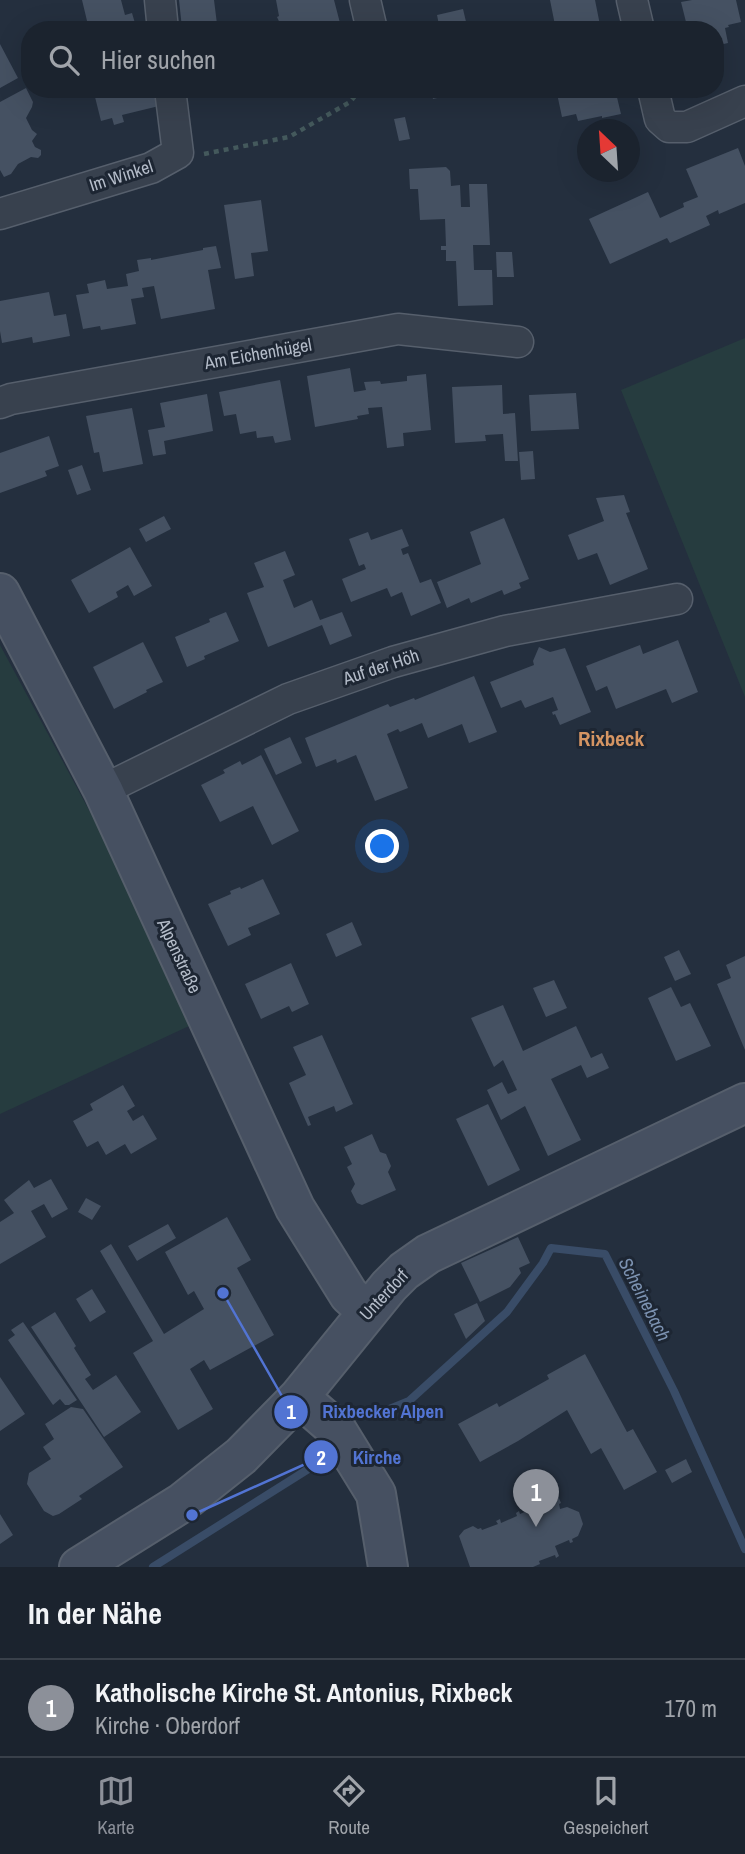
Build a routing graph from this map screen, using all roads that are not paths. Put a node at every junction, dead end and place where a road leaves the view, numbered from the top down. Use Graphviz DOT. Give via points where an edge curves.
graph roads {
  1 [pos="160,0"];
  2 [pos="365,0"];
  3 [pos="632,0"];
  4 [pos="162,21"];
  5 [pos="370,21"];
  6 [pos="637,21"];
  7 [pos="171,98"];
  8 [pos="655,98"];
  9 [pos="745,101"];
  10 [pos="0,214"];
  11 [pos="519,342"];
  12 [pos="0,403"];
  13 [pos="0,593"];
  14 [pos="677,600"];
  15 [pos="103,790"];
  16 [pos="745,1103"];
  17 [pos="367,1311"];
  18 [pos="299,1397"];
  19 [pos="79,1567"];
  20 [pos="388,1567"];
  1 -- 4 [label="street"];
  2 -- 5 [label="street"];
  3 -- 6 [label="street"];
  7 -- 10 [label="street, Im Winkel" via="178,153 151,169"];
  8 -- 9 [label="street" via="660,119 669,127 687,127"];
  11 -- 12 [label="street, Am Eichenhügel" via="398,329"];
  13 -- 15 [label="street, Alpenstraße"];
  14 -- 15 [label="street, Auf der Höh" via="505,631 393,662 288,699"];
  15 -- 17 [label="street, Alpenstraße" via="295,1208 349,1295"];
  16 -- 17 [label="street, Unterdorf" via="428,1254 404,1271"];
  17 -- 18 [label="street, Unterdorf"];
  18 -- 19 [label="street, Unterdorf" via="241,1456 183,1502"];
  18 -- 20 [label="street" via="336,1429 376,1494"];
}
